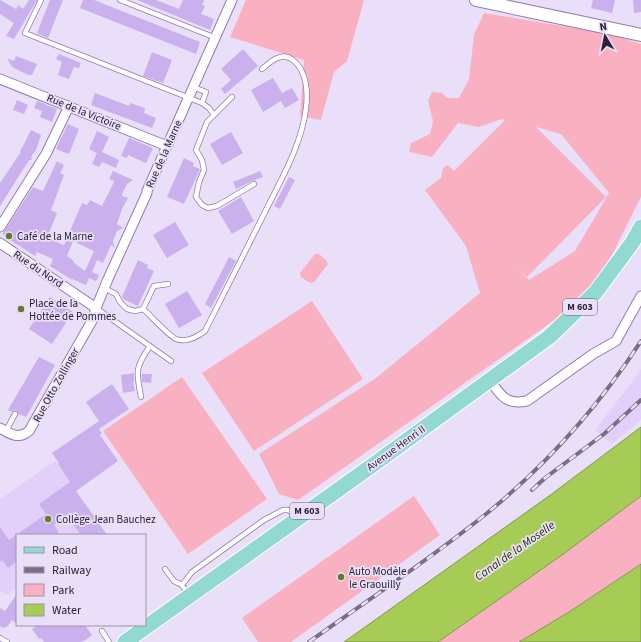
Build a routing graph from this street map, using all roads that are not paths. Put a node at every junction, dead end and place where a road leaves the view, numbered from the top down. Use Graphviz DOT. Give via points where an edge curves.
graph roads {
  1 [pos="41,0"];
  2 [pos="120,0"];
  3 [pos="232,0"];
  4 [pos="476,0"];
  5 [pos="641,35"];
  6 [pos="216,38"];
  7 [pos="262,69"];
  8 [pos="0,80"];
  9 [pos="193,87"];
  10 [pos="232,97"];
  11 [pos="188,98"];
  12 [pos="202,103"];
  13 [pos="69,106"];
  14 [pos="214,115"];
  15 [pos="167,146"];
  16 [pos="254,184"];
  17 [pos="0,227"];
  18 [pos="641,228"];
  19 [pos="0,243"];
  20 [pos="168,284"];
  21 [pos="104,288"];
  22 [pos="641,296"];
  23 [pos="96,308"];
  24 [pos="143,309"];
  25 [pos="150,346"];
  26 [pos="171,360"];
  27 [pos="490,380"];
  28 [pos="141,397"];
  29 [pos="15,414"];
  30 [pos="3,430"];
  31 [pos="165,569"];
  32 [pos="186,590"];
  33 [pos="146,624"];
  34 [pos="144,626"];
  35 [pos="102,631"];
  36 [pos="0,638"];
  37 [pos="6,642"];
  38 [pos="109,642"];
  39 [pos="125,642"];
  1 -- 11 [label="lane" via="24,33"];
  2 -- 6 [label="lane"];
  3 -- 6 [label="street, Rue de la Marne"];
  4 -- 5 [label="street"];
  6 -- 9 [label="street, Rue de la Marne"];
  7 -- 24 [label="lane" via="278,57 287,57 294,60 306,83 306,108 290,162 205,331 198,337 176,339"];
  8 -- 13 [label="street, Rue de la Victoire"];
  9 -- 11 [label="street, Rue de la Marne"];
  9 -- 12 [label="lane" via="206,92"];
  10 -- 14 [label="lane"];
  11 -- 12 [label="lane"];
  11 -- 15 [label="street, Rue de la Marne"];
  12 -- 14 [label="lane"];
  13 -- 15 [label="street, Rue de la Victoire"];
  13 -- 17 [label="street" via="46,154"];
  14 -- 16 [label="lane" via="207,122 196,150 204,170 196,197 208,208 217,206"];
  15 -- 21 [label="street, Rue de la Marne"];
  18 -- 27 [label="main road, Avenue Henri II / M 603" via="595,293 549,337"];
  19 -- 23 [label="street, Rue du Nord"];
  20 -- 24 [label="lane" via="154,286"];
  21 -- 23 [label="street, Rue de la Marne"];
  21 -- 24 [label="lane" via="116,294 127,309"];
  22 -- 27 [label="street" via="616,341 593,354 527,401 508,401"];
  23 -- 25 [label="lane"];
  23 -- 30 [label="street, Rue Otto Zollinger" via="93,318 29,431 24,435 14,436"];
  25 -- 26 [label="lane"];
  25 -- 28 [label="lane" via="136,372"];
  27 -- 32 [label="main road, Avenue Henri II / M 603" via="298,517"];
  29 -- 30 [label="lane"];
  31 -- 32 [label="lane" via="174,581"];
  32 -- 33 [label="main road, Avenue Henri II / M 603"];
  34 -- 39 [label="main road, Avenue Henri II / M 603"];
  35 -- 38 [label="lane"];
  36 -- 37 [label="lane"];
}
